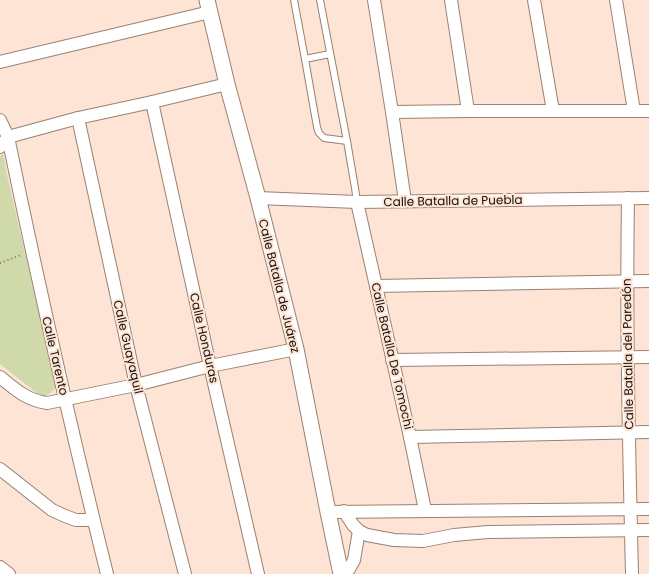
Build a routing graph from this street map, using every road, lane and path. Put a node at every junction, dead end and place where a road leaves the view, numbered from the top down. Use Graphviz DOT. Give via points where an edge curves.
graph roads {
  1 [pos="302,0"];
  2 [pos="320,0"];
  3 [pos="374,0"];
  4 [pos="451,0"];
  5 [pos="534,0"];
  6 [pos="616,0"];
  7 [pos="294,1"];
  8 [pos="208,6"];
  9 [pos="330,54"];
  10 [pos="306,59"];
  11 [pos="0,62"];
  12 [pos="227,84"];
  13 [pos="152,102"];
  14 [pos="468,111"];
  15 [pos="553,111"];
  16 [pos="634,111"];
  17 [pos="649,111"];
  18 [pos="392,112"];
  19 [pos="78,118"];
  20 [pos="0,120"];
  21 [pos="8,136"];
  22 [pos="347,141"];
  23 [pos="0,147"];
  24 [pos="258,198"];
  25 [pos="628,198"];
  26 [pos="649,198"];
  27 [pos="405,201"];
  28 [pos="357,202"];
  29 [pos="31,251"];
  30 [pos="0,264"];
  31 [pos="649,281"];
  32 [pos="626,282"];
  33 [pos="376,286"];
  34 [pos="296,349"];
  35 [pos="649,357"];
  36 [pos="627,358"];
  37 [pos="392,360"];
  38 [pos="210,366"];
  39 [pos="0,377"];
  40 [pos="136,385"];
  41 [pos="65,400"];
  42 [pos="629,432"];
  43 [pos="649,432"];
  44 [pos="410,437"];
  45 [pos="0,469"];
  46 [pos="630,509"];
  47 [pos="649,509"];
  48 [pos="425,510"];
  49 [pos="344,511"];
  50 [pos="328,512"];
  51 [pos="94,520"];
  52 [pos="631,530"];
  53 [pos="649,530"];
  54 [pos="358,531"];
  55 [pos="0,567"];
  56 [pos="9,574"];
  57 [pos="107,574"];
  58 [pos="185,574"];
  59 [pos="258,574"];
  60 [pos="341,574"];
  61 [pos="632,574"];
  1 -- 7 [label="lane"];
  2 -- 9 [label="lane"];
  3 -- 18 [label="street"];
  4 -- 14 [label="street"];
  5 -- 15 [label="street"];
  6 -- 16 [label="street"];
  7 -- 10 [label="lane"];
  8 -- 11 [label="street"];
  8 -- 12 [label="street, Calle Batalla de Juárez"];
  9 -- 10 [label="lane"];
  9 -- 22 [label="lane"];
  10 -- 22 [label="lane" via="319,133 324,138"];
  12 -- 13 [label="street"];
  12 -- 24 [label="street, Calle Batalla de Juárez"];
  13 -- 19 [label="street"];
  13 -- 38 [label="street, Calle Honduras"];
  14 -- 15 [label="street"];
  14 -- 18 [label="street"];
  15 -- 16 [label="street"];
  16 -- 17 [label="street"];
  18 -- 27 [label="street"];
  19 -- 21 [label="street"];
  19 -- 40 [label="street, Calle Guayaquil"];
  20 -- 21 [label="street, Calle Tarento"];
  21 -- 23 [label="street"];
  21 -- 29 [label="street, Calle Tarento"];
  22 -- 28 [label="lane"];
  24 -- 28 [label="street, Calle Batalla de Puebla"];
  24 -- 34 [label="street, Calle Batalla de Juárez"];
  25 -- 26 [label="street, Calle Batalla de Puebla"];
  25 -- 27 [label="street, Calle Batalla de Puebla"];
  25 -- 32 [label="street, Calle Batalla del Paredón"];
  27 -- 28 [label="street, Calle Batalla de Puebla"];
  28 -- 33 [label="street, Calle Batalla De Tomochi"];
  29 -- 30 [label="path"];
  29 -- 41 [label="street, Calle Tarento"];
  31 -- 32 [label="street"];
  32 -- 33 [label="street"];
  32 -- 36 [label="street, Calle Batalla del Paredón"];
  33 -- 37 [label="street, Calle Batalla De Tomochi"];
  34 -- 38 [label="street"];
  34 -- 50 [label="street, Calle Batalla de Juárez"];
  35 -- 36 [label="street"];
  36 -- 37 [label="street"];
  36 -- 42 [label="street, Calle Batalla del Paredón"];
  37 -- 44 [label="street, Calle Batalla De Tomochi"];
  38 -- 40 [label="street"];
  38 -- 59 [label="street, Calle Honduras"];
  39 -- 41 [label="street" via="20,393 37,402"];
  40 -- 41 [label="street"];
  40 -- 58 [label="street, Calle Guayaquil"];
  41 -- 51 [label="street, Calle Tarento"];
  42 -- 43 [label="street"];
  42 -- 44 [label="street"];
  42 -- 46 [label="street, Calle Batalla del Paredón"];
  44 -- 48 [label="street, Calle Batalla De Tomochi"];
  45 -- 51 [label="street" via="52,510 76,520"];
  46 -- 47 [label="street"];
  46 -- 48 [label="street"];
  46 -- 52 [label="street, Calle Batalla del Paredón"];
  48 -- 49 [label="street"];
  49 -- 50 [label="street"];
  49 -- 54 [label="street"];
  50 -- 60 [label="street, Calle Batalla de Juárez"];
  51 -- 57 [label="street, Calle Tarento"];
  52 -- 53 [label="street"];
  52 -- 54 [label="street" via="488,532 423,541 382,539"];
  52 -- 61 [label="street"];
  54 -- 60 [label="street" via="354,560"];
  55 -- 56 [label="street"];
}
